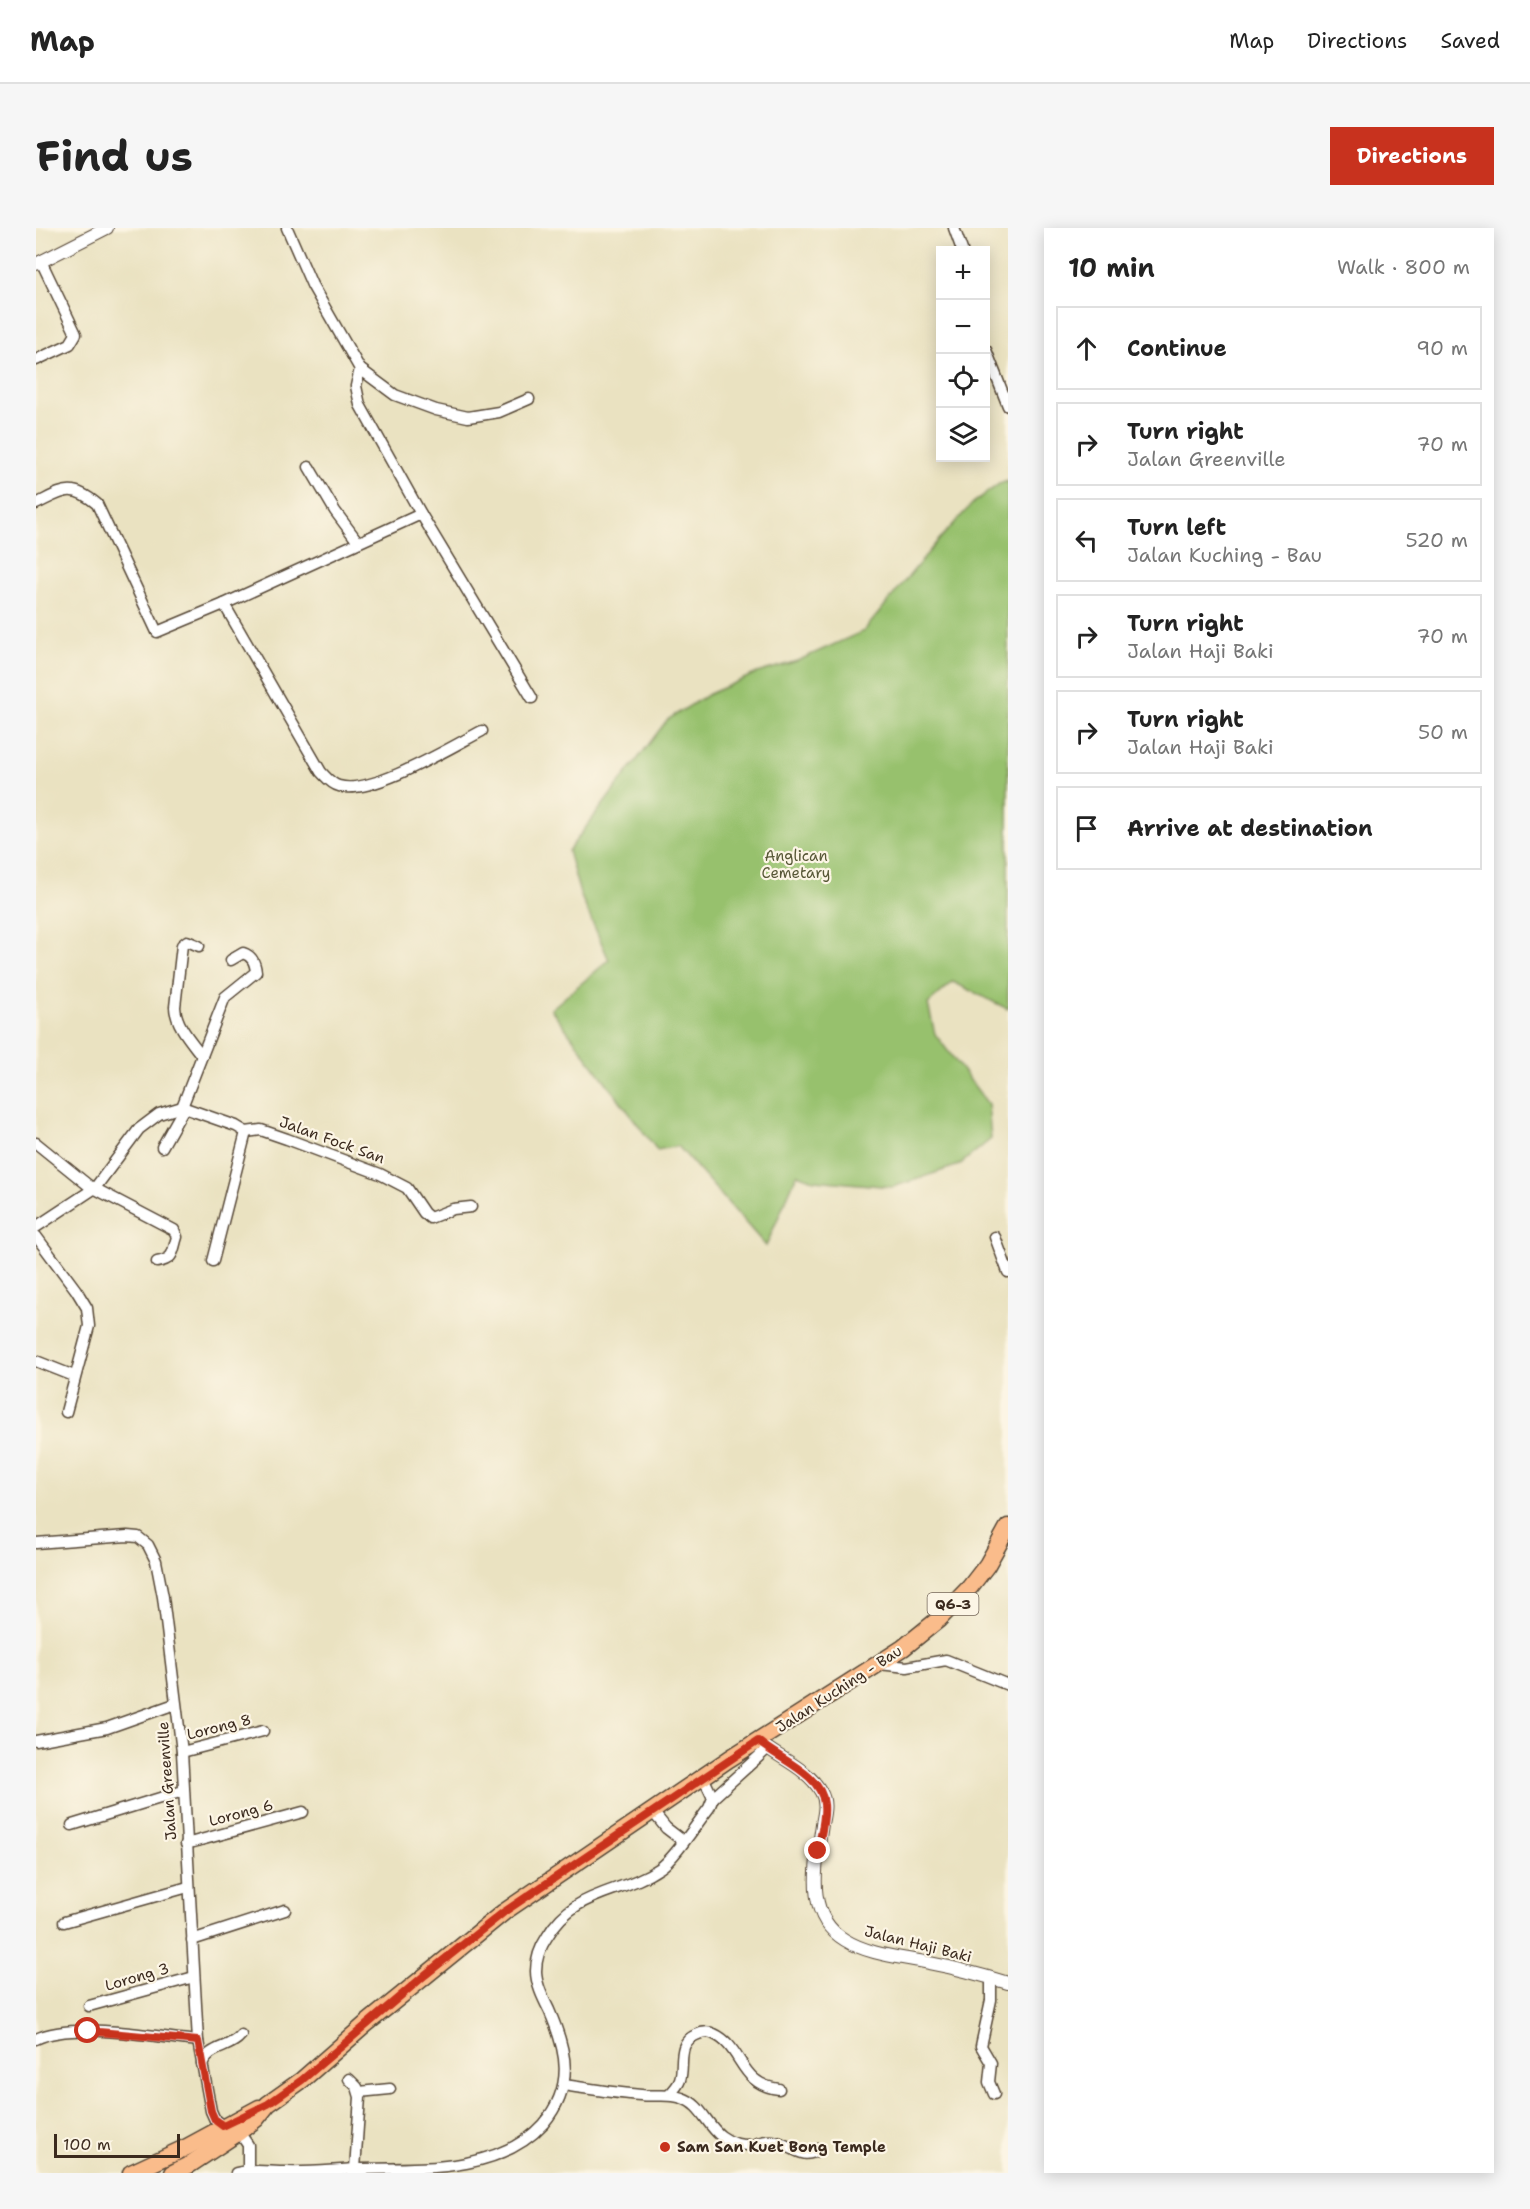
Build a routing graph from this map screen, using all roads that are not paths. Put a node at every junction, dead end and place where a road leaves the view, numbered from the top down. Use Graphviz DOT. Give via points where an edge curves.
graph roads {
  1 [pos="107,228"];
  2 [pos="287,228"];
  3 [pos="954,228"];
  4 [pos="961,246"];
  5 [pos="39,263"];
  6 [pos="988,354"];
  7 [pos="36,360"];
  8 [pos="360,369"];
  9 [pos="529,399"];
  10 [pos="1008,406"];
  11 [pos="309,467"];
  12 [pos="36,504"];
  13 [pos="421,514"];
  14 [pos="358,543"];
  15 [pos="224,604"];
  16 [pos="532,698"];
  17 [pos="482,731"];
  18 [pos="199,946"];
  19 [pos="231,960"];
  20 [pos="202,1056"];
  21 [pos="183,1108"];
  22 [pos="246,1132"];
  23 [pos="36,1143"];
  24 [pos="162,1147"];
  25 [pos="95,1188"];
  26 [pos="471,1207"];
  27 [pos="36,1227"];
  28 [pos="36,1236"];
  29 [pos="995,1237"];
  30 [pos="213,1261"];
  31 [pos="157,1262"];
  32 [pos="1008,1272"];
  33 [pos="36,1361"];
  34 [pos="74,1376"];
  35 [pos="66,1412"];
  36 [pos="1008,1527"];
  37 [pos="36,1544"];
  38 [pos="879,1664"];
  39 [pos="1008,1685"];
  40 [pos="176,1704"];
  41 [pos="263,1731"];
  42 [pos="36,1742"];
  43 [pos="763,1745"];
  44 [pos="182,1752"];
  45 [pos="703,1776"];
  46 [pos="183,1791"];
  47 [pos="713,1798"];
  48 [pos="303,1812"];
  49 [pos="653,1812"];
  50 [pos="72,1826"];
  51 [pos="683,1841"];
  52 [pos="186,1844"];
  53 [pos="188,1887"];
  54 [pos="285,1910"];
  55 [pos="64,1922"];
  56 [pos="192,1940"];
  57 [pos="194,1977"];
  58 [pos="991,1978"];
  59 [pos="1008,1983"];
  60 [pos="89,2006"];
  61 [pos="241,2036"];
  62 [pos="36,2039"];
  63 [pos="198,2041"];
  64 [pos="202,2064"];
  65 [pos="349,2079"];
  66 [pos="564,2085"];
  67 [pos="390,2089"];
  68 [pos="779,2089"];
  69 [pos="359,2092"];
  70 [pos="994,2094"];
  71 [pos="669,2095"];
  72 [pos="268,2104"];
  73 [pos="223,2126"];
  74 [pos="239,2132"];
  75 [pos="819,2150"];
  76 [pos="356,2169"];
  77 [pos="248,2170"];
  78 [pos="448,2170"];
  79 [pos="131,2173"];
  80 [pos="173,2173"];
  81 [pos="236,2173"];
  1 -- 5 [label="street"];
  2 -- 8 [label="street" via="312,285"];
  3 -- 4 [label="street"];
  5 -- 7 [label="street" via="76,334 70,344"];
  6 -- 10 [label="street"];
  8 -- 9 [label="street" via="395,395 468,417 499,412"];
  8 -- 13 [label="street" via="356,386 360,405"];
  11 -- 14 [label="street"];
  12 -- 15 [label="street" via="61,491 83,492 97,504 157,632"];
  13 -- 14 [label="street"];
  13 -- 16 [label="street"];
  14 -- 15 [label="street"];
  15 -- 17 [label="street" via="321,772 338,786 354,788 387,779"];
  18 -- 20 [label="street" via="187,941 182,945 175,1014"];
  19 -- 20 [label="street" via="243,953 249,955 256,964 256,972 225,997"];
  20 -- 21 [label="street"];
  21 -- 22 [label="street, Jalan Fock San"];
  21 -- 24 [label="street"];
  21 -- 25 [label="street" via="159,1114 139,1129"];
  22 -- 26 [label="street, Jalan Fock San" via="261,1130 380,1174 407,1188 430,1218"];
  22 -- 30 [label="street"];
  23 -- 25 [label="street"];
  25 -- 27 [label="street"];
  25 -- 31 [label="street" via="176,1233 171,1257"];
  28 -- 34 [label="street" via="87,1308 89,1326"];
  29 -- 32 [label="street"];
  33 -- 34 [label="street"];
  34 -- 35 [label="street"];
  36 -- 38 [label="main road, Jalan Kuching - Bau / Q6-3" via="970,1587 939,1619"];
  37 -- 40 [label="street, Jalan Greenville" via="127,1536 138,1537 148,1545 164,1597"];
  38 -- 39 [label="street" via="908,1667 946,1660"];
  38 -- 43 [label="main road, Jalan Kuching - Bau / Q6-3"];
  40 -- 42 [label="street" via="107,1728"];
  40 -- 44 [label="street, Jalan Greenville"];
  41 -- 44 [label="street, Lorong 8"];
  43 -- 45 [label="main road, Jalan Kuching - Bau / Q6-3"];
  43 -- 47 [label="street"];
  43 -- 58 [label="street, Jalan Haji Baki" via="788,1760 822,1793 825,1807 814,1877 816,1899 826,1924 845,1940 870,1950"];
  44 -- 46 [label="street, Jalan Greenville"];
  45 -- 47 [label="street"];
  45 -- 49 [label="main road, Jalan Kuching - Bau / Q6-3"];
  46 -- 50 [label="street"];
  46 -- 52 [label="street, Jalan Greenville"];
  47 -- 51 [label="street"];
  48 -- 52 [label="street, Lorong 6"];
  49 -- 51 [label="street"];
  49 -- 72 [label="main road, Jalan Kuching - Bau / Q6-3" via="504,1912"];
  51 -- 66 [label="street" via="663,1866 575,1906 556,1921 545,1940 536,1971 561,2038 566,2061"];
  52 -- 53 [label="street, Jalan Greenville"];
  53 -- 55 [label="street"];
  53 -- 56 [label="street, Jalan Greenville"];
  54 -- 56 [label="street"];
  56 -- 57 [label="street, Jalan Greenville"];
  57 -- 60 [label="street, Lorong 3"];
  57 -- 63 [label="street, Jalan Greenville"];
  58 -- 59 [label="street, Jalan Haji Baki"];
  58 -- 70 [label="street" via="991,2000 981,2046 991,2063 989,2082"];
  61 -- 64 [label="street" via="205,2056"];
  62 -- 63 [label="street" via="67,2031"];
  63 -- 64 [label="street, Jalan Greenville"];
  64 -- 73 [label="street, Jalan Greenville" via="211,2111"];
  65 -- 69 [label="street"];
  66 -- 71 [label="street" via="624,2094"];
  66 -- 78 [label="street" via="549,2117 521,2144"];
  67 -- 69 [label="street"];
  68 -- 71 [label="street" via="759,2084 728,2045 710,2032 687,2041 681,2058 680,2082"];
  69 -- 76 [label="street"];
  71 -- 75 [label="street" via="692,2103 719,2135 730,2141 745,2145 772,2141 806,2155"];
  72 -- 73 [label="main road, Jalan Kuching - Bau"];
  72 -- 74 [label="main road, Jalan Kuching - Bau"];
  73 -- 79 [label="main road, Jalan Kuching - Bau"];
  74 -- 77 [label="street" via="248,2145"];
  74 -- 80 [label="main road, Jalan Kuching - Bau"];
  76 -- 77 [label="street"];
  76 -- 78 [label="street"];
  77 -- 81 [label="street"];
}
